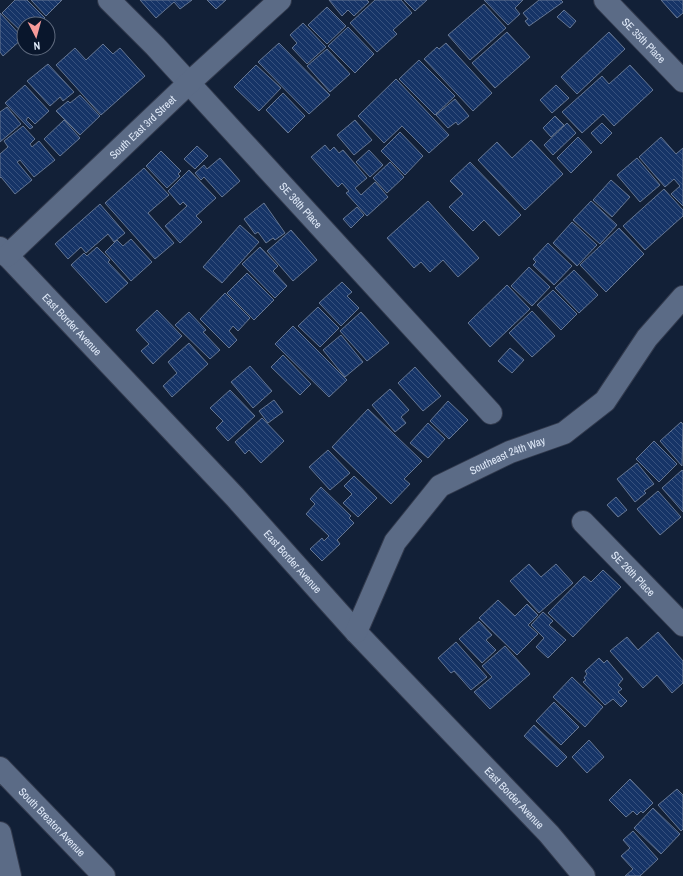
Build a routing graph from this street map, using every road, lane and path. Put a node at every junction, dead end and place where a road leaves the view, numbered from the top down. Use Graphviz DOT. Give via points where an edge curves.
graph roads {
  1 [pos="109,0"];
  2 [pos="280,0"];
  3 [pos="605,0"];
  4 [pos="683,81"];
  5 [pos="189,83"];
  6 [pos="4,252"];
  7 [pos="683,297"];
  8 [pos="491,413"];
  9 [pos="583,522"];
  10 [pos="683,625"];
  11 [pos="356,632"];
  12 [pos="0,768"];
  13 [pos="0,833"];
  14 [pos="10,876"];
  15 [pos="104,876"];
  16 [pos="584,876"];
  1 -- 5 [label="street, SE 36th Place"];
  2 -- 5 [label="street, South East 3rd Street"];
  3 -- 4 [label="street, SE 35th Place"];
  5 -- 6 [label="street, South East 3rd Street"];
  5 -- 8 [label="street, SE 36th Place"];
  6 -- 11 [label="street, East Border Avenue" via="236,497"];
  7 -- 11 [label="street, Southeast 24th Way" via="647,338 605,401 576,424 564,433 510,452 440,486 395,542"];
  9 -- 10 [label="street, SE 26th Place"];
  11 -- 16 [label="street, East Border Avenue" via="496,777"];
  12 -- 15 [label="street, South Breaton Avenue"];
  13 -- 14 [label="street"];
}
